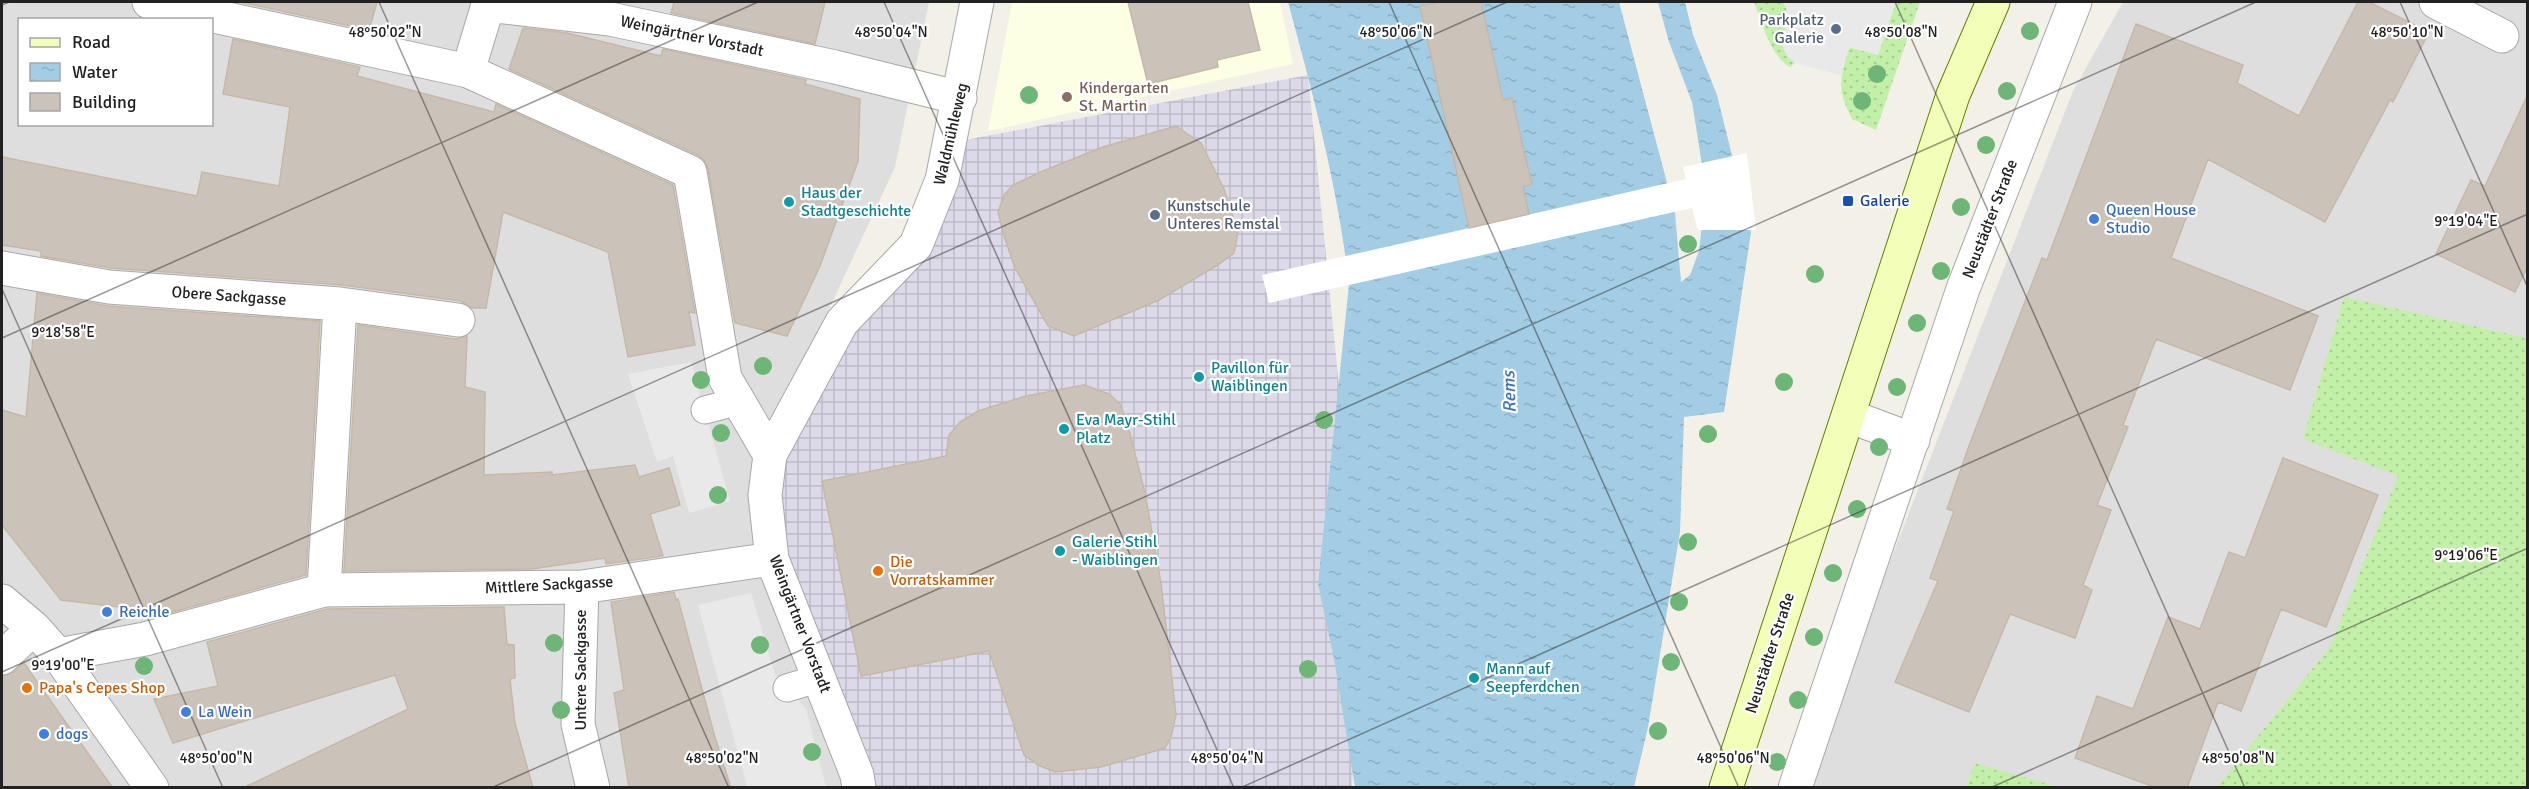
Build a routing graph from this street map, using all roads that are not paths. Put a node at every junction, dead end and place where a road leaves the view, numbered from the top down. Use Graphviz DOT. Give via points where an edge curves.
graph roads {
  1 [pos="149,2"];
  2 [pos="977,2"];
  3 [pos="1993,2"];
  4 [pos="2075,2"];
  5 [pos="2436,2"];
  6 [pos="2502,36"];
  7 [pos="468,70"];
  8 [pos="960,98"];
  9 [pos="2,268"];
  10 [pos="340,304"];
  11 [pos="458,320"];
  12 [pos="739,401"];
  13 [pos="798,403"];
  14 [pos="705,410"];
  15 [pos="1849,416"];
  16 [pos="1913,440"];
  17 [pos="770,455"];
  18 [pos="772,559"];
  19 [pos="582,587"];
  20 [pos="324,590"];
  21 [pos="2,601"];
  22 [pos="34,628"];
  23 [pos="58,655"];
  24 [pos="2,658"];
  25 [pos="820,678"];
  26 [pos="787,688"];
  27 [pos="152,788"];
  28 [pos="593,788"];
  29 [pos="859,788"];
  30 [pos="1726,788"];
  31 [pos="1795,788"];
  1 -- 7 [label="street"];
  2 -- 8 [label="street, Waldmühleweg"];
  3 -- 15 [label="street, Neustädter Straße" via="1953,96"];
  4 -- 16 [label="street, Neustädter Straße" via="1963,289"];
  5 -- 6 [label="street"];
  7 -- 8 [label="street, Weingärtner Vorstadt" via="489,5 610,19"];
  7 -- 12 [label="street" via="690,172 725,378"];
  8 -- 13 [label="street, Waldmühleweg" via="942,180 916,245 842,322"];
  9 -- 10 [label="street, Obere Sackgasse" via="109,288"];
  10 -- 11 [label="street, Obere Sackgasse"];
  10 -- 20 [label="street"];
  12 -- 14 [label="lane"];
  12 -- 17 [label="street"];
  13 -- 17 [label="street, Weingärtner Vorstadt"];
  15 -- 16 [label="street"];
  15 -- 30 [label="street, Neustädter Straße"];
  16 -- 31 [label="street, Neustädter Straße"];
  17 -- 18 [label="street, Weingärtner Vorstadt" via="765,495"];
  18 -- 19 [label="street, Mittlere Sackgasse"];
  18 -- 25 [label="street, Weingärtner Vorstadt"];
  19 -- 20 [label="street, Mittlere Sackgasse"];
  19 -- 28 [label="street, Untere Sackgasse" via="578,724"];
  20 -- 23 [label="street, Mittlere Sackgasse" via="145,639"];
  21 -- 22 [label="street"];
  22 -- 23 [label="street"];
  22 -- 24 [label="street"];
  23 -- 27 [label="street"];
  25 -- 26 [label="lane"];
  25 -- 29 [label="street, Weingärtner Vorstadt"];
}
